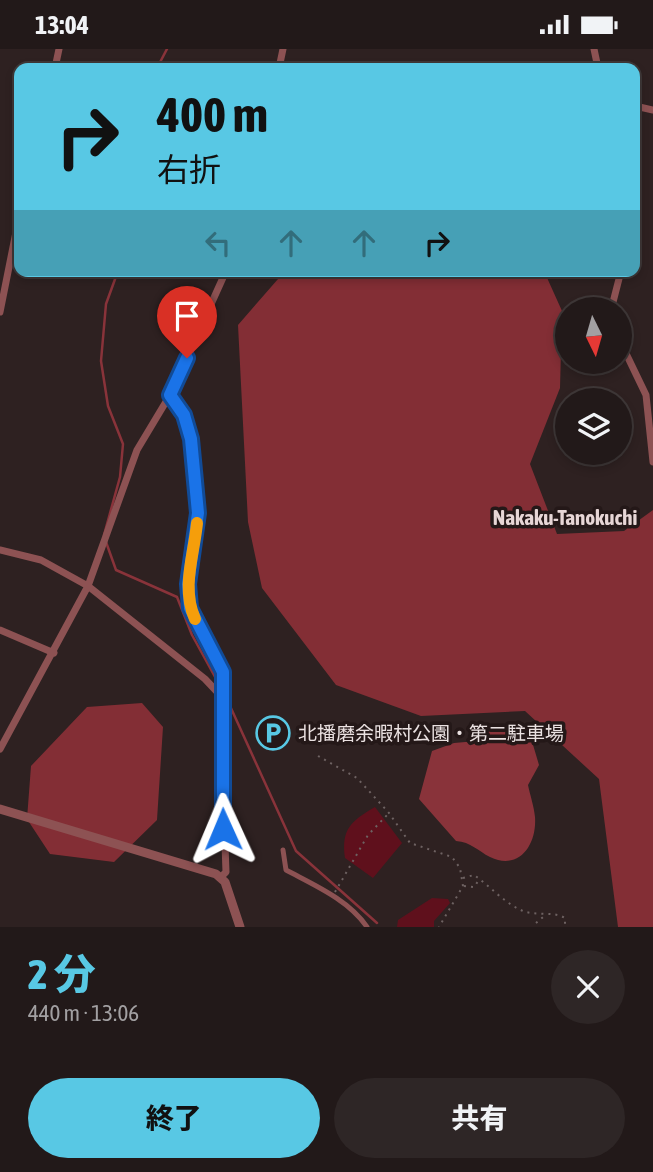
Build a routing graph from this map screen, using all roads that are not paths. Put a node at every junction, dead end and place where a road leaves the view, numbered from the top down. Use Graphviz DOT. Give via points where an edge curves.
graph roads {
  1 [pos="14,242"];
  2 [pos="223,277"];
  3 [pos="619,277"];
  4 [pos="614,297"];
  5 [pos="0,312"];
  6 [pos="632,366"];
  7 [pos="170,395"];
  8 [pos="650,413"];
  9 [pos="653,462"];
  10 [pos="0,550"];
  11 [pos="88,586"];
  12 [pos="0,631"];
  13 [pos="54,653"];
  14 [pos="221,697"];
  15 [pos="0,748"];
  16 [pos="0,809"];
  17 [pos="283,850"];
  18 [pos="221,877"];
  19 [pos="240,927"];
  20 [pos="366,927"];
  1 -- 5 [label="street"];
  2 -- 7 [label="street"];
  3 -- 4 [label="street"];
  6 -- 8 [label="street"];
  7 -- 11 [label="street" via="137,450"];
  7 -- 14 [label="street" via="184,415 191,439 198,513 188,584 190,608 223,672"];
  8 -- 9 [label="street"];
  10 -- 11 [label="street" via="41,559"];
  11 -- 13 [label="street"];
  11 -- 14 [label="street" via="205,679"];
  12 -- 13 [label="street"];
  13 -- 15 [label="street"];
  14 -- 18 [label="street" via="226,872"];
  16 -- 18 [label="street"];
  17 -- 20 [label="street" via="286,870 333,895 360,916"];
  18 -- 19 [label="street"];
}
